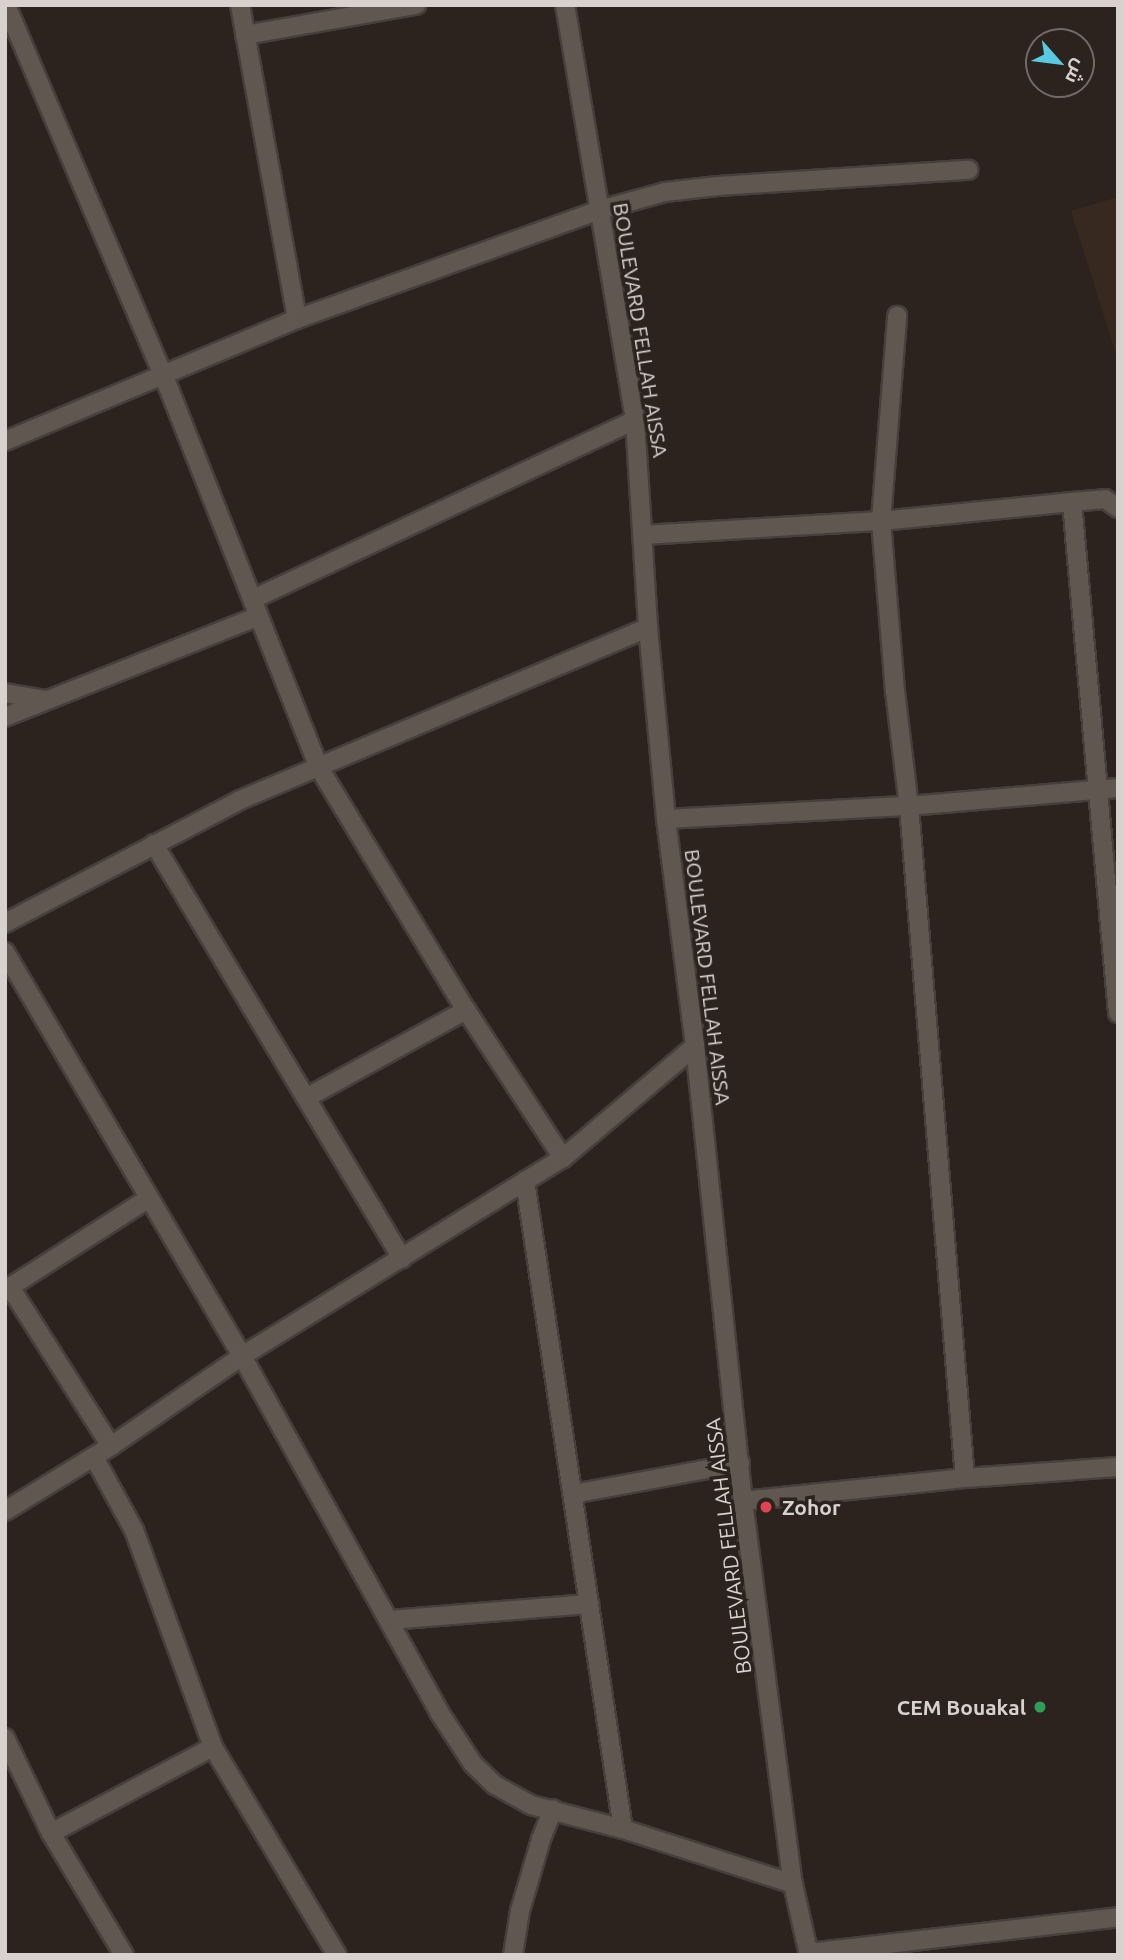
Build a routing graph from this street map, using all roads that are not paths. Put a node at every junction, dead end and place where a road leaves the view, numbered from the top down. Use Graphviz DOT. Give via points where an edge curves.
graph roads {
  1 [pos="6,5"];
  2 [pos="240,5"];
  3 [pos="416,5"];
  4 [pos="565,5"];
  5 [pos="245,35"];
  6 [pos="968,170"];
  7 [pos="600,210"];
  8 [pos="897,316"];
  9 [pos="297,319"];
  10 [pos="163,374"];
  11 [pos="635,420"];
  12 [pos="5,441"];
  13 [pos="1072,502"];
  14 [pos="1118,508"];
  15 [pos="881,521"];
  16 [pos="643,535"];
  17 [pos="256,608"];
  18 [pos="648,628"];
  19 [pos="5,693"];
  20 [pos="44,700"];
  21 [pos="5,717"];
  22 [pos="318,766"];
  23 [pos="1118,788"];
  24 [pos="1098,790"];
  25 [pos="909,806"];
  26 [pos="666,818"];
  27 [pos="154,844"];
  28 [pos="5,923"];
  29 [pos="5,952"];
  30 [pos="466,1010"];
  31 [pos="1118,1013"];
  32 [pos="695,1046"];
  33 [pos="306,1098"];
  34 [pos="563,1158"];
  35 [pos="525,1181"];
  36 [pos="149,1198"];
  37 [pos="402,1259"];
  38 [pos="8,1289"];
  39 [pos="242,1356"];
  40 [pos="111,1446"];
  41 [pos="94,1457"];
  42 [pos="740,1463"];
  43 [pos="1118,1467"];
  44 [pos="965,1478"];
  45 [pos="573,1494"];
  46 [pos="743,1501"];
  47 [pos="5,1511"];
  48 [pos="589,1604"];
  49 [pos="389,1620"];
  50 [pos="5,1738"];
  51 [pos="213,1747"];
  52 [pos="553,1809"];
  53 [pos="623,1829"];
  54 [pos="51,1833"];
  55 [pos="793,1884"];
  56 [pos="1118,1917"];
  57 [pos="809,1954"];
  58 [pos="124,1955"];
  59 [pos="337,1955"];
  60 [pos="513,1955"];
  1 -- 10 [label="street"];
  2 -- 5 [label="street"];
  3 -- 5 [label="street"];
  4 -- 7 [label="street, BOULEVARD FELLAH AISSA"];
  5 -- 9 [label="street"];
  6 -- 7 [label="street" via="718,186 665,192"];
  7 -- 9 [label="street"];
  7 -- 11 [label="street, BOULEVARD FELLAH AISSA"];
  8 -- 15 [label="street"];
  9 -- 10 [label="street"];
  10 -- 12 [label="street"];
  10 -- 17 [label="street"];
  11 -- 16 [label="street, BOULEVARD FELLAH AISSA"];
  11 -- 17 [label="street"];
  13 -- 14 [label="street" via="1105,499"];
  13 -- 15 [label="street"];
  13 -- 24 [label="street"];
  15 -- 16 [label="street"];
  15 -- 25 [label="street"];
  16 -- 18 [label="street, BOULEVARD FELLAH AISSA"];
  17 -- 20 [label="street"];
  17 -- 22 [label="street"];
  18 -- 22 [label="street"];
  18 -- 26 [label="street, BOULEVARD FELLAH AISSA"];
  19 -- 20 [label="street"];
  20 -- 21 [label="street"];
  22 -- 27 [label="street"];
  22 -- 30 [label="street"];
  23 -- 24 [label="street"];
  24 -- 25 [label="street"];
  24 -- 31 [label="street"];
  25 -- 26 [label="street"];
  25 -- 44 [label="street"];
  26 -- 32 [label="street, BOULEVARD FELLAH AISSA"];
  27 -- 28 [label="street"];
  27 -- 33 [label="street"];
  29 -- 36 [label="street"];
  30 -- 33 [label="street"];
  30 -- 34 [label="street"];
  32 -- 34 [label="street"];
  32 -- 42 [label="street, BOULEVARD FELLAH AISSA"];
  33 -- 37 [label="street"];
  34 -- 35 [label="street"];
  35 -- 37 [label="street"];
  35 -- 45 [label="street"];
  36 -- 38 [label="street"];
  36 -- 39 [label="street"];
  37 -- 39 [label="street"];
  38 -- 40 [label="street"];
  39 -- 40 [label="street"];
  39 -- 49 [label="street"];
  40 -- 41 [label="street"];
  41 -- 47 [label="street"];
  41 -- 51 [label="street" via="134,1530"];
  42 -- 45 [label="street"];
  42 -- 46 [label="street, BOULEVARD FELLAH AISSA"];
  43 -- 44 [label="street"];
  44 -- 46 [label="street"];
  45 -- 48 [label="street"];
  46 -- 55 [label="street, BOULEVARD FELLAH AISSA"];
  48 -- 49 [label="street"];
  48 -- 53 [label="street"];
  49 -- 52 [label="street" via="473,1764 495,1785 531,1805"];
  50 -- 54 [label="street"];
  51 -- 54 [label="street"];
  51 -- 59 [label="street"];
  52 -- 53 [label="street"];
  52 -- 60 [label="street" via="520,1911"];
  53 -- 55 [label="street"];
  54 -- 58 [label="street"];
  55 -- 57 [label="street, BOULEVARD FELLAH AISSA"];
  56 -- 57 [label="street"];
}
